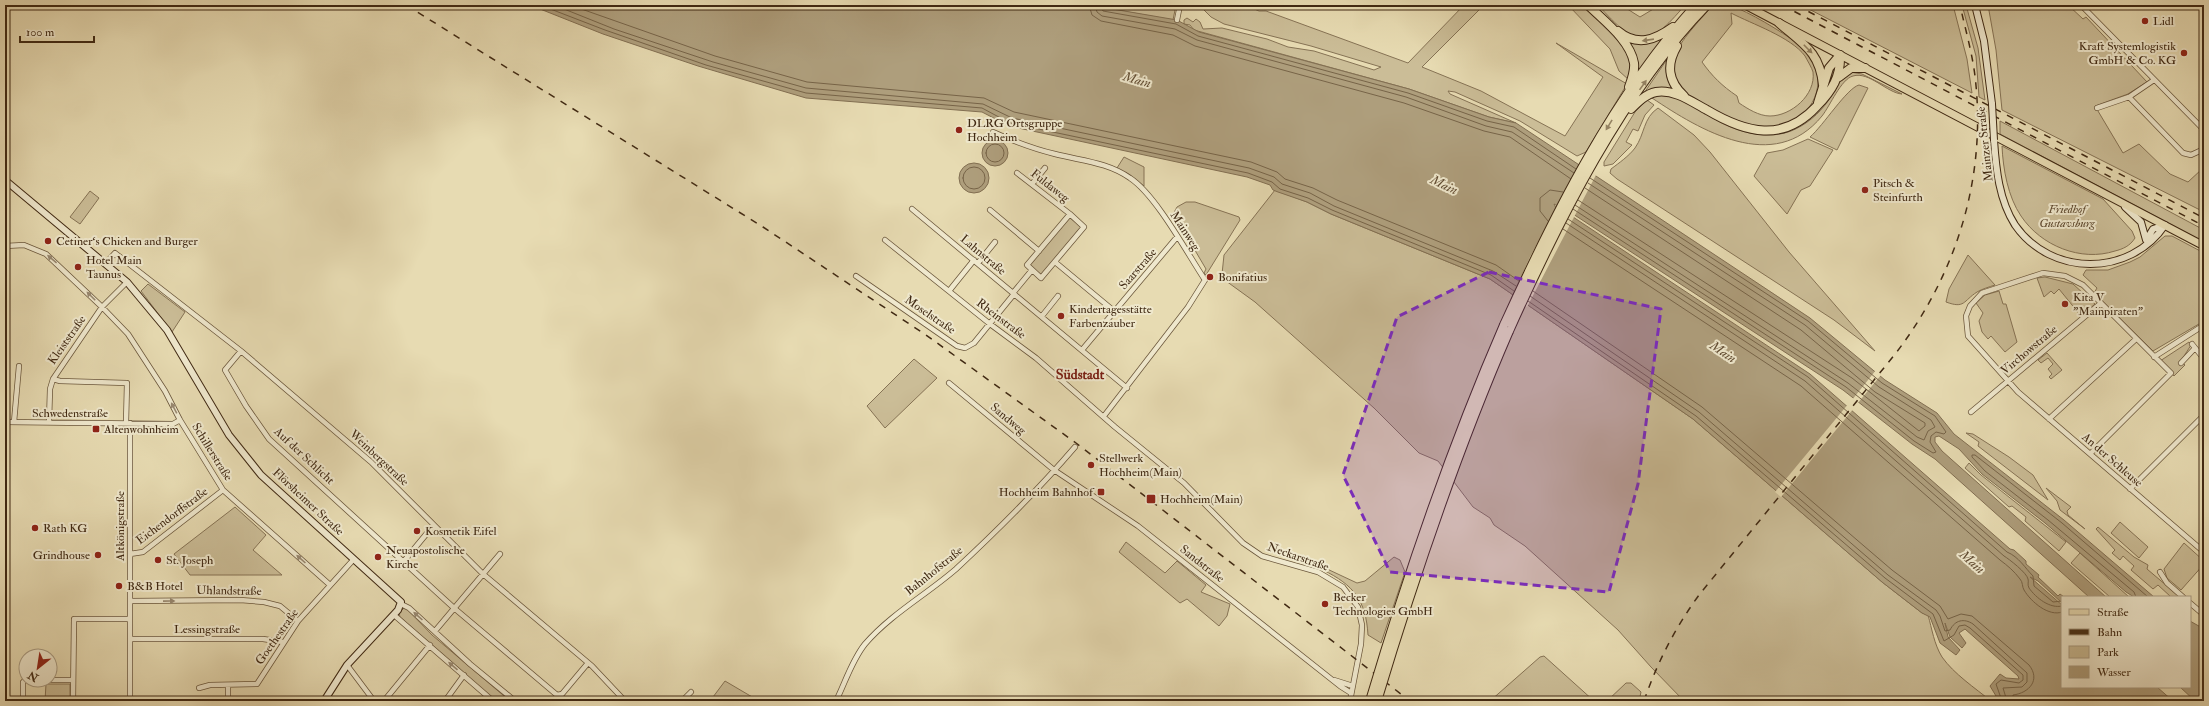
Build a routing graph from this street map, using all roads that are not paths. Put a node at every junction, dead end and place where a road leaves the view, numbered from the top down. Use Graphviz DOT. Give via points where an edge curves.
graph roads {
  1 [pos="1180,5"];
  2 [pos="1588,5"];
  3 [pos="1593,5"];
  4 [pos="1745,5"];
  5 [pos="1975,5"];
  6 [pos="2081,5"];
  7 [pos="1702,6"];
  8 [pos="1177,20"];
  9 [pos="1779,23"];
  10 [pos="1685,24"];
  11 [pos="1840,55"];
  12 [pos="1866,68"];
  13 [pos="1838,76"];
  14 [pos="2154,80"];
  15 [pos="1823,85"];
  16 [pos="1626,96"];
  17 [pos="2129,97"];
  18 [pos="1688,99"];
  19 [pos="1816,108"];
  20 [pos="2097,108"];
  21 [pos="1622,118"];
  22 [pos="2204,130"];
  23 [pos="993,132"];
  24 [pos="2204,149"];
  25 [pos="1594,157"];
  26 [pos="1045,168"];
  27 [pos="1017,173"];
  28 [pos="5,180"];
  29 [pos="1032,184"];
  30 [pos="2118,201"];
  31 [pos="912,209"];
  32 [pos="990,210"];
  33 [pos="1070,214"];
  34 [pos="2164,225"];
  35 [pos="1178,237"];
  36 [pos="885,240"];
  37 [pos="995,242"];
  38 [pos="2148,242"];
  39 [pos="5,246"];
  40 [pos="2204,246"];
  41 [pos="1039,251"];
  42 [pos="106,262"];
  43 [pos="976,262"];
  44 [pos="1055,262"];
  45 [pos="1032,270"];
  46 [pos="856,276"];
  47 [pos="128,282"];
  48 [pos="949,291"];
  49 [pos="1014,293"];
  50 [pos="1058,296"];
  51 [pos="2101,303"];
  52 [pos="102,307"];
  53 [pos="1114,311"];
  54 [pos="1042,316"];
  55 [pos="990,324"];
  56 [pos="2204,325"];
  57 [pos="2136,339"];
  58 [pos="1082,350"];
  59 [pos="241,351"];
  60 [pos="2154,357"];
  61 [pos="2204,359"];
  62 [pos="2181,363"];
  63 [pos="19,366"];
  64 [pos="53,378"];
  65 [pos="2008,382"];
  66 [pos="949,384"];
  67 [pos="1128,388"];
  68 [pos="1971,412"];
  69 [pos="2204,415"];
  70 [pos="1104,416"];
  71 [pos="2049,419"];
  72 [pos="180,420"];
  73 [pos="5,422"];
  74 [pos="14,422"];
  75 [pos="49,422"];
  76 [pos="128,423"];
  77 [pos="1075,448"];
  78 [pos="2090,454"];
  79 [pos="1054,470"];
  80 [pos="2130,489"];
  81 [pos="223,490"];
  82 [pos="434,526"];
  83 [pos="2204,551"];
  84 [pos="130,554"];
  85 [pos="500,554"];
  86 [pos="354,559"];
  87 [pos="404,561"];
  88 [pos="2160,572"];
  89 [pos="483,574"];
  90 [pos="330,585"];
  91 [pos="2182,596"];
  92 [pos="130,601"];
  93 [pos="401,604"];
  94 [pos="2191,604"];
  95 [pos="454,608"];
  96 [pos="394,614"];
  97 [pos="2204,615"];
  98 [pos="130,619"];
  99 [pos="298,621"];
  100 [pos="434,631"];
  101 [pos="130,639"];
  102 [pos="283,642"];
  103 [pos="430,645"];
  104 [pos="588,663"];
  105 [pos="347,666"];
  106 [pos="464,675"];
  107 [pos="58,680"];
  108 [pos="73,680"];
  109 [pos="1332,680"];
  110 [pos="228,685"];
  111 [pos="1353,686"];
  112 [pos="23,688"];
  113 [pos="199,688"];
  114 [pos="691,692"];
  115 [pos="1352,692"];
  116 [pos="23,701"];
  117 [pos="73,701"];
  118 [pos="130,701"];
  119 [pos="228,701"];
  120 [pos="324,701"];
  121 [pos="374,701"];
  122 [pos="384,701"];
  123 [pos="445,701"];
  124 [pos="493,701"];
  125 [pos="515,701"];
  126 [pos="625,701"];
  127 [pos="682,701"];
  128 [pos="836,701"];
  129 [pos="1350,701"];
  130 [pos="1370,701"];
  131 [pos="1377,701"];
  1 -- 8 [label="street"];
  2 -- 16 [label="highway" via="1622,40 1632,55 1634,71"];
  10 -- 3 [label="highway, one-way" via="1658,38 1638,41 1620,33"];
  4 -- 9 [label="main road"];
  5 -- 38 [label="main road, Mainzer Straße, bridge" via="1984,41 1992,104 1995,165 2001,192 2015,224 2028,240 2047,253 2082,264 2114,261 2138,252"];
  6 -- 14 [label="street"];
  7 -- 10 [label="highway"];
  9 -- 11 [label="main road"];
  9 -- 15 [label="highway, one-way" via="1815,57 1822,72"];
  10 -- 16 [label="highway"];
  10 -- 18 [label="highway" via="1669,68 1672,82"];
  21 -- 10 [label="highway, one-way"];
  11 -- 12 [label="main road"];
  11 -- 13 [label="highway"];
  11 -- 15 [label="highway" via="1829,68"];
  12 -- 13 [label="highway" via="1851,68"];
  12 -- 30 [label="main road"];
  13 -- 19 [label="highway"];
  14 -- 17 [label="street"];
  14 -- 22 [label="street"];
  15 -- 19 [label="highway"];
  16 -- 25 [label="highway, one-way"];
  17 -- 20 [label="street"];
  17 -- 24 [label="street" via="2183,153 2191,155"];
  18 -- 19 [label="highway" via="1734,124 1766,131 1795,125"];
  18 -- 21 [label="highway" via="1655,92 1642,99"];
  21 -- 25 [label="highway"];
  23 -- 35 [label="street, Mainweg" via="1033,148 1096,162 1129,177 1146,193"];
  25 -- 130 [label="highway, bridge" via="1519,293 1475,394 1426,527"];
  25 -- 131 [label="highway, bridge" via="1524,297 1480,398 1434,522"];
  26 -- 29 [label="street"];
  27 -- 29 [label="street, Fuldaweg"];
  28 -- 42 [label="main road, Flörsheimer Straße"];
  29 -- 33 [label="street, Fuldaweg"];
  30 -- 34 [label="main road"];
  30 -- 38 [label="main road" via="2141,222"];
  31 -- 43 [label="street, Lahnstraße"];
  32 -- 41 [label="street"];
  33 -- 41 [label="street"];
  33 -- 44 [label="street, Fuldaweg" via="1084,227"];
  34 -- 38 [label="main road"];
  34 -- 40 [label="main road"];
  35 -- 53 [label="street, Saarstraße"];
  35 -- 67 [label="street, Mainweg" via="1205,280"];
  36 -- 48 [label="street, Rheinstraße"];
  37 -- 43 [label="street"];
  52 -- 39 [label="street, Schillerstraße, one-way" via="46,254 24,245"];
  41 -- 45 [label="street" via="1026,265"];
  42 -- 47 [label="main road, Flörsheimer Straße"];
  42 -- 59 [label="street, Weinbergstraße" via="115,253"];
  43 -- 48 [label="street"];
  43 -- 49 [label="street, Lahnstraße"];
  44 -- 45 [label="street" via="1041,278"];
  44 -- 53 [label="street"];
  45 -- 49 [label="street"];
  46 -- 55 [label="street, Moselstraße" via="961,348 974,343"];
  47 -- 52 [label="street, Kleiststraße"];
  47 -- 86 [label="main road, Flörsheimer Straße" via="167,330 230,435 249,461 294,506"];
  48 -- 55 [label="street, Rheinstraße"];
  49 -- 54 [label="street, Lahnstraße"];
  49 -- 55 [label="street"];
  50 -- 54 [label="street"];
  51 -- 57 [label="street, An der Schleuse"];
  51 -- 65 [label="street, Virchowstraße"];
  51 -- 65 [label="street, An der Schleuse" via="2076,280 2052,273 2036,275 1982,293 1975,298 1966,316 1968,336"];
  52 -- 64 [label="street, Kleiststraße"];
  72 -- 52 [label="street, Schillerstraße, one-way" via="128,334"];
  53 -- 58 [label="street, Saarstraße"];
  54 -- 58 [label="street, Lahnstraße"];
  55 -- 70 [label="street, Rheinstraße" via="1036,358"];
  56 -- 60 [label="street"];
  57 -- 60 [label="street, An der Schleuse"];
  57 -- 71 [label="street"];
  58 -- 67 [label="street, Lahnstraße"];
  59 -- 82 [label="street, Weinbergstraße" via="371,462"];
  59 -- 87 [label="street, Auf der Schlicht" via="225,370 268,440"];
  60 -- 78 [label="street, An der Schleuse" via="2171,373"];
  61 -- 62 [label="street" via="2194,346"];
  63 -- 74 [label="street, Schwedenstraße"];
  64 -- 75 [label="street, Kleiststraße"];
  64 -- 76 [label="street" via="62,381 127,383"];
  65 -- 68 [label="street, Virchowstraße"];
  65 -- 71 [label="street, An der Schleuse"];
  66 -- 79 [label="street, Sandweg"];
  67 -- 70 [label="street, Mainweg"];
  69 -- 80 [label="street"];
  70 -- 111 [label="street, Neckarstraße" via="1189,487 1236,538 1249,548 1275,560 1326,576 1348,591 1358,607 1362,625"];
  71 -- 78 [label="street, An der Schleuse"];
  72 -- 76 [label="street, Schwedenstraße" via="173,424"];
  72 -- 81 [label="street, Schillerstraße"];
  73 -- 74 [label="street, Schwedenstraße"];
  74 -- 75 [label="street, Schwedenstraße"];
  75 -- 76 [label="street, Schwedenstraße"];
  76 -- 84 [label="street, Altkönigstraße"];
  77 -- 79 [label="street, Bahnhofstraße"];
  78 -- 80 [label="street, An der Schleuse"];
  79 -- 109 [label="street, Sandstraße" via="1138,526"];
  79 -- 128 [label="street, Bahnhofstraße" via="955,570 895,614 864,645"];
  80 -- 83 [label="street, An der Schleuse"];
  81 -- 84 [label="street, Eichendorffstraße" via="147,550"];
  90 -- 81 [label="street, Schillerstraße, one-way"];
  82 -- 87 [label="street"];
  82 -- 89 [label="street, Weinbergstraße"];
  84 -- 92 [label="street, Altkönigstraße"];
  85 -- 89 [label="street"];
  86 -- 90 [label="street, Goethestraße"];
  86 -- 93 [label="main road, Flörsheimer Straße"];
  87 -- 95 [label="street, Auf der Schlicht"];
  88 -- 91 [label="street" via="2167,583"];
  89 -- 95 [label="street"];
  89 -- 104 [label="street, Weinbergstraße"];
  90 -- 99 [label="street, Goethestraße"];
  92 -- 98 [label="street, Altkönigstraße"];
  92 -- 99 [label="street, Uhlandstraße, one-way" via="264,602 280,606"];
  93 -- 96 [label="main road"];
  100 -- 93 [label="street, Flörsheimer Straße, one-way"];
  94 -- 97 [label="street"];
  95 -- 100 [label="street"];
  95 -- 104 [label="street, Auf der Schlicht" via="557,695 562,694"];
  96 -- 103 [label="street"];
  96 -- 105 [label="main road"];
  98 -- 101 [label="street, Altkönigstraße"];
  98 -- 108 [label="street" via="74,620"];
  99 -- 102 [label="street, Goethestraße"];
  100 -- 125 [label="street, Flörsheimer Straße"];
  101 -- 102 [label="street, Lessingstraße" via="263,639"];
  101 -- 118 [label="street, Altkönigstraße"];
  102 -- 110 [label="street, Goethestraße" via="256,684"];
  106 -- 103 [label="street, one-way"];
  103 -- 122 [label="street"];
  104 -- 126 [label="street, Weinbergstraße"];
  105 -- 120 [label="main road"];
  105 -- 121 [label="street"];
  106 -- 123 [label="street"];
  106 -- 124 [label="street"];
  107 -- 108 [label="street"];
  108 -- 117 [label="street"];
  109 -- 111 [label="street, Sandstraße"];
  109 -- 115 [label="street, Sandstraße"];
  110 -- 113 [label="street, Goethestraße"];
  110 -- 119 [label="street"];
  111 -- 115 [label="street, Neckarstraße"];
  112 -- 116 [label="street"];
  114 -- 127 [label="street"];
  115 -- 129 [label="street, Neckarstraße"];
}
